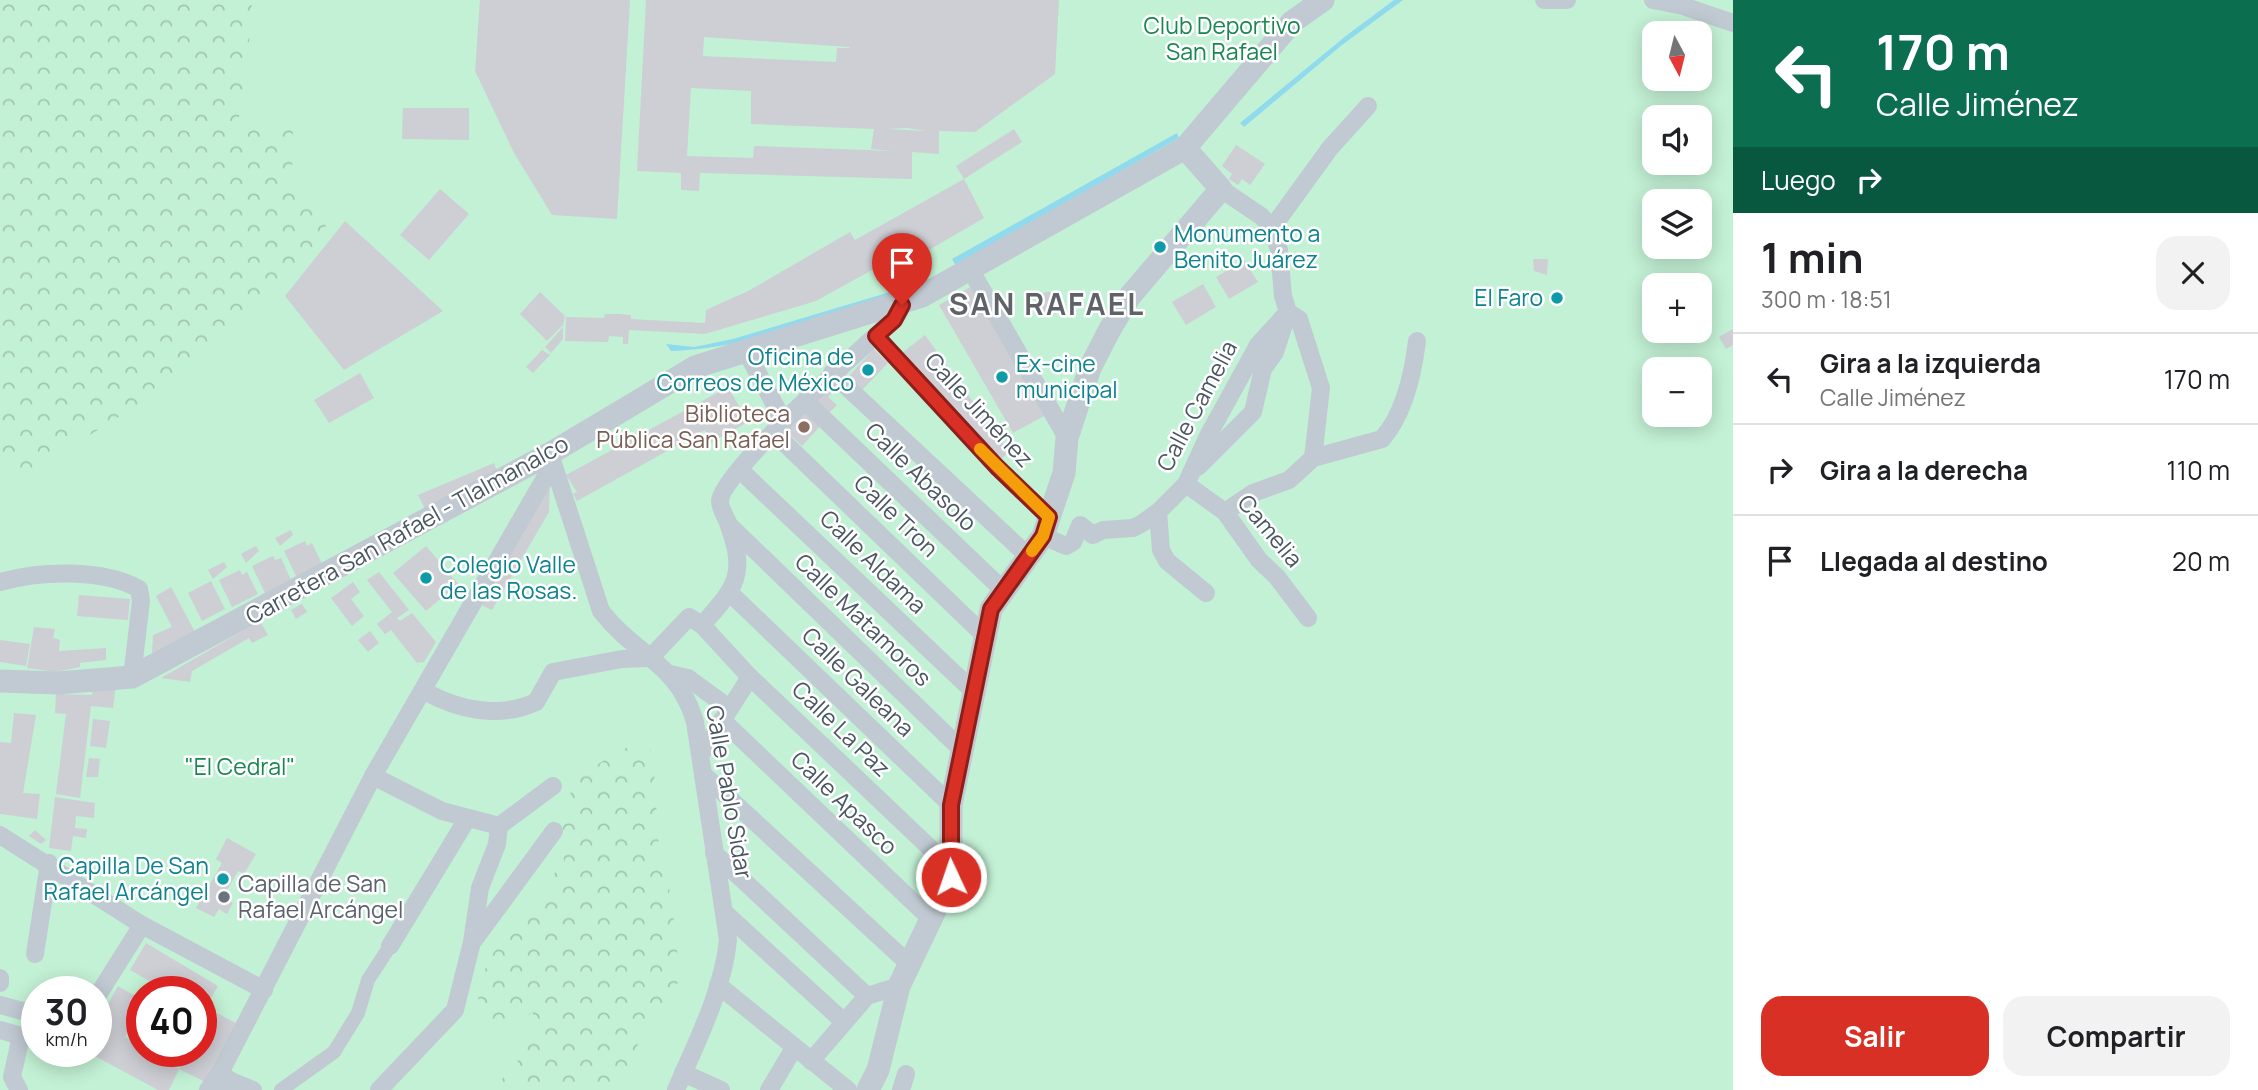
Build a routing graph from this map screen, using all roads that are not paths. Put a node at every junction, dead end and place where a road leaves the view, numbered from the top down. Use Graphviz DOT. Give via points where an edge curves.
graph roads {
  1 [pos="1324,0"];
  2 [pos="1544,0"];
  3 [pos="1567,0"];
  4 [pos="1653,0"];
  5 [pos="1733,23"];
  6 [pos="1368,106"];
  7 [pos="1185,148"];
  8 [pos="1221,189"];
  9 [pos="1272,228"];
  10 [pos="970,269"];
  11 [pos="902,305"];
  12 [pos="1288,312"];
  13 [pos="876,336"];
  14 [pos="1418,341"];
  15 [pos="746,351"];
  16 [pos="832,373"];
  17 [pos="805,401"];
  18 [pos="779,427"];
  19 [pos="1067,438"];
  20 [pos="552,458"];
  21 [pos="1313,458"];
  22 [pos="740,470"];
  23 [pos="1188,479"];
  24 [pos="1158,512"];
  25 [pos="1225,512"];
  26 [pos="729,525"];
  27 [pos="1046,526"];
  28 [pos="1028,556"];
  29 [pos="0,582"];
  30 [pos="1002,589"];
  31 [pos="730,593"];
  32 [pos="1206,593"];
  33 [pos="1308,618"];
  34 [pos="702,625"];
  35 [pos="984,635"];
  36 [pos="650,658"];
  37 [pos="670,674"];
  38 [pos="132,677"];
  39 [pos="750,677"];
  40 [pos="0,681"];
  41 [pos="424,691"];
  42 [pos="972,691"];
  43 [pos="726,714"];
  44 [pos="962,750"];
  45 [pos="701,754"];
  46 [pos="704,775"];
  47 [pos="373,776"];
  48 [pos="553,786"];
  49 [pos="951,805"];
  50 [pos="467,819"];
  51 [pos="499,826"];
  52 [pos="554,831"];
  53 [pos="0,835"];
  54 [pos="714,853"];
  55 [pos="49,863"];
  56 [pos="949,866"];
  57 [pos="726,914"];
  58 [pos="933,921"];
  59 [pos="142,925"];
  60 [pos="472,942"];
  61 [pos="390,946"];
  62 [pos="35,954"];
  63 [pos="909,964"];
  64 [pos="110,976"];
  65 [pos="718,985"];
  66 [pos="899,986"];
  67 [pos="264,990"];
  68 [pos="867,996"];
  69 [pos="0,1005"];
  70 [pos="21,1011"];
  71 [pos="844,1022"];
  72 [pos="0,1030"];
  73 [pos="21,1034"];
  74 [pos="794,1048"];
  75 [pos="21,1054"];
  76 [pos="811,1061"];
  77 [pos="683,1073"];
  78 [pos="10,1080"];
  79 [pos="226,1081"];
  80 [pos="208,1090"];
  81 [pos="253,1090"];
  82 [pos="281,1090"];
  83 [pos="379,1090"];
  84 [pos="676,1090"];
  85 [pos="722,1090"];
  86 [pos="769,1090"];
  87 [pos="848,1090"];
  88 [pos="868,1090"];
  1 -- 7 [label="street, Carretera San Rafael - Tlalmanalco" via="1292,22"];
  2 -- 3 [label="street"];
  4 -- 5 [label="street"];
  6 -- 9 [label="street" via="1330,148"];
  7 -- 8 [label="street"];
  7 -- 10 [label="street, Carretera San Rafael - Tlalmanalco"];
  8 -- 9 [label="street"];
  8 -- 19 [label="street" via="1130,296 1090,368"];
  9 -- 12 [label="street"];
  10 -- 11 [label="street, Carretera San Rafael - Tlalmanalco"];
  10 -- 19 [label="street"];
  11 -- 13 [label="street" via="894,320"];
  11 -- 15 [label="street, Carretera San Rafael - Tlalmanalco"];
  12 -- 21 [label="street" via="1299,319 1321,388"];
  12 -- 23 [label="street, Calle Camelia" via="1258,345"];
  12 -- 23 [label="street" via="1275,352 1263,369 1253,412"];
  13 -- 16 [label="street"];
  13 -- 27 [label="street, Calle Jiménez"];
  14 -- 21 [label="street" via="1413,373 1389,431 1381,439"];
  15 -- 18 [label="street, Calle Tron"];
  15 -- 20 [label="street, Carretera San Rafael - Tlalmanalco" via="695,367"];
  16 -- 17 [label="street"];
  16 -- 28 [label="street"];
  17 -- 18 [label="street"];
  17 -- 30 [label="street, Calle Abasolo"];
  18 -- 22 [label="street"];
  18 -- 35 [label="street, Calle Tron"];
  19 -- 27 [label="street" via="1063,473"];
  20 -- 36 [label="street, Calle Pablo Sidar" via="601,611"];
  20 -- 38 [label="street, Carretera San Rafael - Tlalmanalco"];
  20 -- 41 [label="street"];
  21 -- 25 [label="street" via="1289,480 1253,493"];
  22 -- 26 [label="street" via="720,500"];
  22 -- 42 [label="street, Calle Aldama"];
  23 -- 24 [label="street, Calle Camelia"];
  23 -- 25 [label="street, Camelia"];
  24 -- 27 [label="street, Calle Camelia" via="1133,528 1093,535 1080,525 1073,542 1066,545"];
  24 -- 32 [label="street" via="1161,550 1167,561"];
  25 -- 33 [label="street, Camelia"];
  26 -- 31 [label="street" via="739,564"];
  26 -- 44 [label="street, Calle Matamoros"];
  27 -- 28 [label="street"];
  28 -- 30 [label="street"];
  29 -- 38 [label="street" via="68,573 127,582 139,589"];
  30 -- 35 [label="street"];
  31 -- 34 [label="street"];
  31 -- 49 [label="street, Calle Galeana"];
  34 -- 36 [label="street" via="684,619"];
  34 -- 39 [label="street, Calle La Paz"];
  35 -- 42 [label="street"];
  36 -- 37 [label="street, Calle Pablo Sidar"];
  36 -- 41 [label="street" via="553,672 536,702 513,709 466,709"];
  37 -- 43 [label="street, Calle Apasco" via="688,678"];
  37 -- 45 [label="street, Calle Pablo Sidar" via="689,702"];
  38 -- 40 [label="street, Carretera San Rafael - Tlalmanalco" via="58,683"];
  39 -- 43 [label="street"];
  39 -- 56 [label="street, Calle La Paz"];
  41 -- 47 [label="street"];
  42 -- 44 [label="street"];
  43 -- 45 [label="street"];
  43 -- 58 [label="street, Calle Apasco"];
  44 -- 49 [label="street"];
  45 -- 46 [label="street, Calle Pablo Sidar"];
  46 -- 54 [label="street, Calle Pablo Sidar"];
  46 -- 63 [label="street"];
  47 -- 50 [label="street" via="414,800"];
  47 -- 67 [label="street"];
  48 -- 51 [label="street"];
  49 -- 56 [label="street"];
  50 -- 51 [label="street"];
  50 -- 61 [label="street"];
  51 -- 60 [label="street" via="480,888"];
  52 -- 60 [label="street"];
  53 -- 55 [label="street"];
  54 -- 57 [label="street, Calle Pablo Sidar"];
  54 -- 68 [label="street"];
  55 -- 59 [label="street"];
  55 -- 62 [label="street"];
  56 -- 58 [label="street" via="951,877"];
  57 -- 65 [label="street, Calle Pablo Sidar" via="726,961"];
  57 -- 71 [label="street"];
  58 -- 63 [label="street"];
  59 -- 64 [label="street"];
  59 -- 67 [label="street"];
  60 -- 83 [label="street" via="455,1010"];
  61 -- 82 [label="street" via="334,1052"];
  63 -- 66 [label="street"];
  65 -- 74 [label="street"];
  65 -- 77 [label="street, Calle Pablo Sidar"];
  66 -- 68 [label="street"];
  66 -- 88 [label="street"];
  67 -- 79 [label="street"];
  68 -- 71 [label="street"];
  69 -- 70 [label="street"];
  71 -- 76 [label="street"];
  72 -- 73 [label="street"];
  74 -- 76 [label="street"];
  74 -- 86 [label="street"];
  75 -- 78 [label="street"];
  76 -- 87 [label="street"];
  77 -- 84 [label="street, Calle Pablo Sidar"];
  77 -- 85 [label="street"];
  79 -- 80 [label="street"];
  79 -- 81 [label="street"];
}
